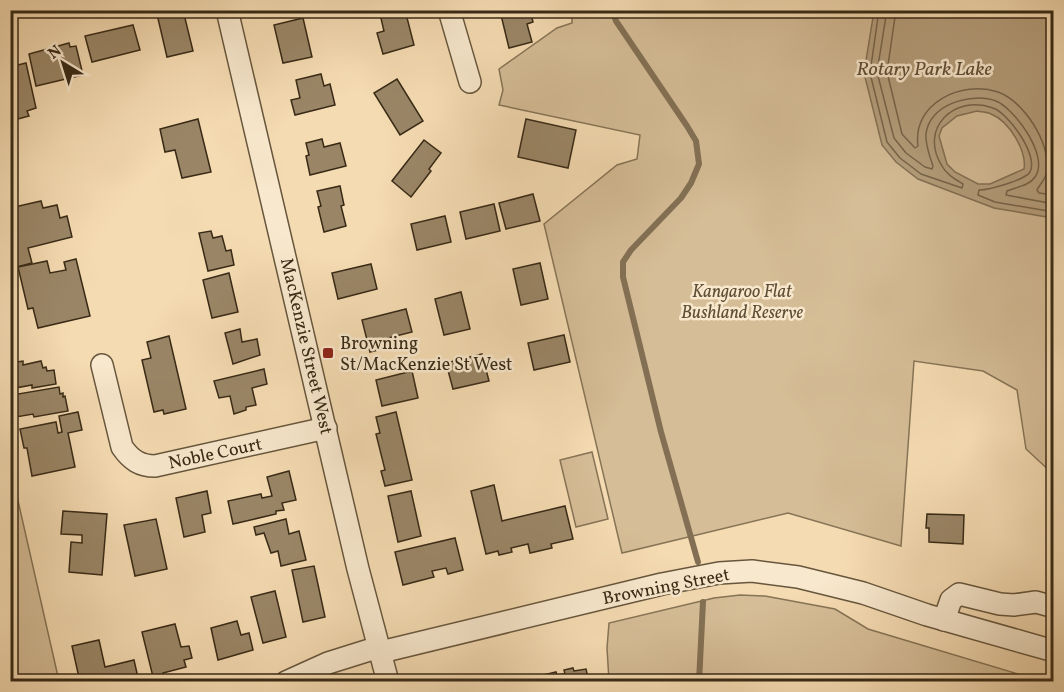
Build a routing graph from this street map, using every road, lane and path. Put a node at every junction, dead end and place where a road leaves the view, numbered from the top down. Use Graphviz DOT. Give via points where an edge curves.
graph roads {
  1 [pos="227,10"];
  2 [pos="448,10"];
  3 [pos="470,82"];
  4 [pos="102,365"];
  5 [pos="326,428"];
  6 [pos="1053,607"];
  7 [pos="944,620"];
  8 [pos="380,650"];
  9 [pos="1053,651"];
  10 [pos="286,681"];
  11 [pos="388,681"];
  1 -- 5 [label="street, MacKenzie Street West"];
  2 -- 3 [label="street"];
  4 -- 5 [label="street, Noble Court" via="122,447 147,466"];
  5 -- 8 [label="street, MacKenzie Street West"];
  6 -- 7 [label="street" via="1036,602 1000,604 959,594 951,600"];
  7 -- 8 [label="street, Browning Street" via="807,579 737,571 662,584"];
  7 -- 9 [label="street, Browning Street"];
  8 -- 10 [label="street, Browning Street" via="328,663"];
  8 -- 11 [label="street, MacKenzie Street West"];
}
